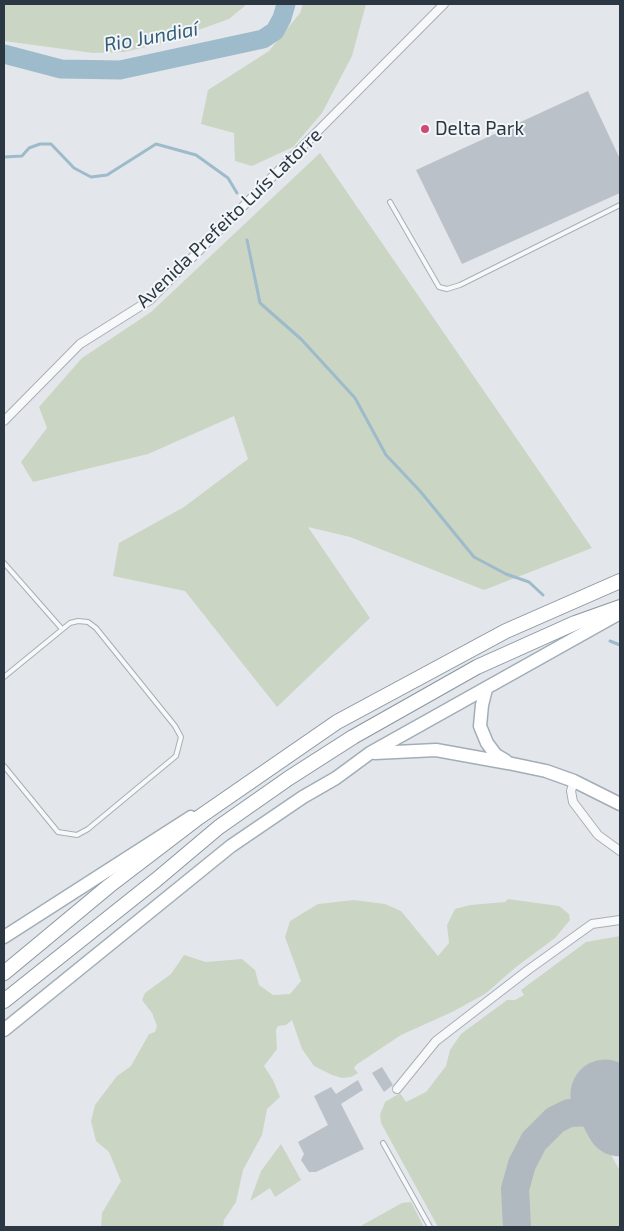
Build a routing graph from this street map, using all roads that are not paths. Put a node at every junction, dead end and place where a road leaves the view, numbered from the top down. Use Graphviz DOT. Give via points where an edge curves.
graph roads {
  1 [pos="444,4"];
  2 [pos="390,202"];
  3 [pos="620,205"];
  4 [pos="4,421"];
  5 [pos="4,563"];
  6 [pos="620,573"];
  7 [pos="620,580"];
  8 [pos="620,606"];
  9 [pos="620,613"];
  10 [pos="62,629"];
  11 [pos="506,631"];
  12 [pos="4,677"];
  13 [pos="486,689"];
  14 [pos="370,753"];
  15 [pos="508,763"];
  16 [pos="4,766"];
  17 [pos="255,778"];
  18 [pos="574,781"];
  19 [pos="620,804"];
  20 [pos="620,851"];
  21 [pos="620,920"];
  22 [pos="4,937"];
  23 [pos="4,974"];
  24 [pos="4,1001"];
  25 [pos="4,1030"];
  26 [pos="398,1089"];
  27 [pos="383,1143"];
  28 [pos="430,1227"];
  1 -- 4 [label="street, Avenida Prefeito Luís Latorre" via="150,300 80,344"];
  2 -- 3 [label="lane" via="439,287 447,289"];
  5 -- 10 [label="lane"];
  6 -- 11 [label="highway"];
  7 -- 11 [label="highway"];
  8 -- 24 [label="highway" via="575,622 477,667 289,778 220,826"];
  9 -- 13 [label="main road"];
  10 -- 12 [label="lane"];
  10 -- 16 [label="lane" via="78,621 88,622 96,628 175,726 181,737 176,756 77,835 58,832"];
  11 -- 17 [label="highway" via="337,722"];
  13 -- 14 [label="main road"];
  13 -- 15 [label="main road" via="480,726 496,755"];
  14 -- 15 [label="main road" via="436,750"];
  14 -- 25 [label="main road" via="231,846"];
  15 -- 18 [label="main road"];
  17 -- 22 [label="main road"];
  17 -- 23 [label="highway" via="143,860"];
  18 -- 19 [label="main road"];
  18 -- 20 [label="street" via="571,791 573,802 598,835"];
  21 -- 26 [label="street" via="592,924 528,970 436,1041"];
  27 -- 28 [label="lane"];
}
